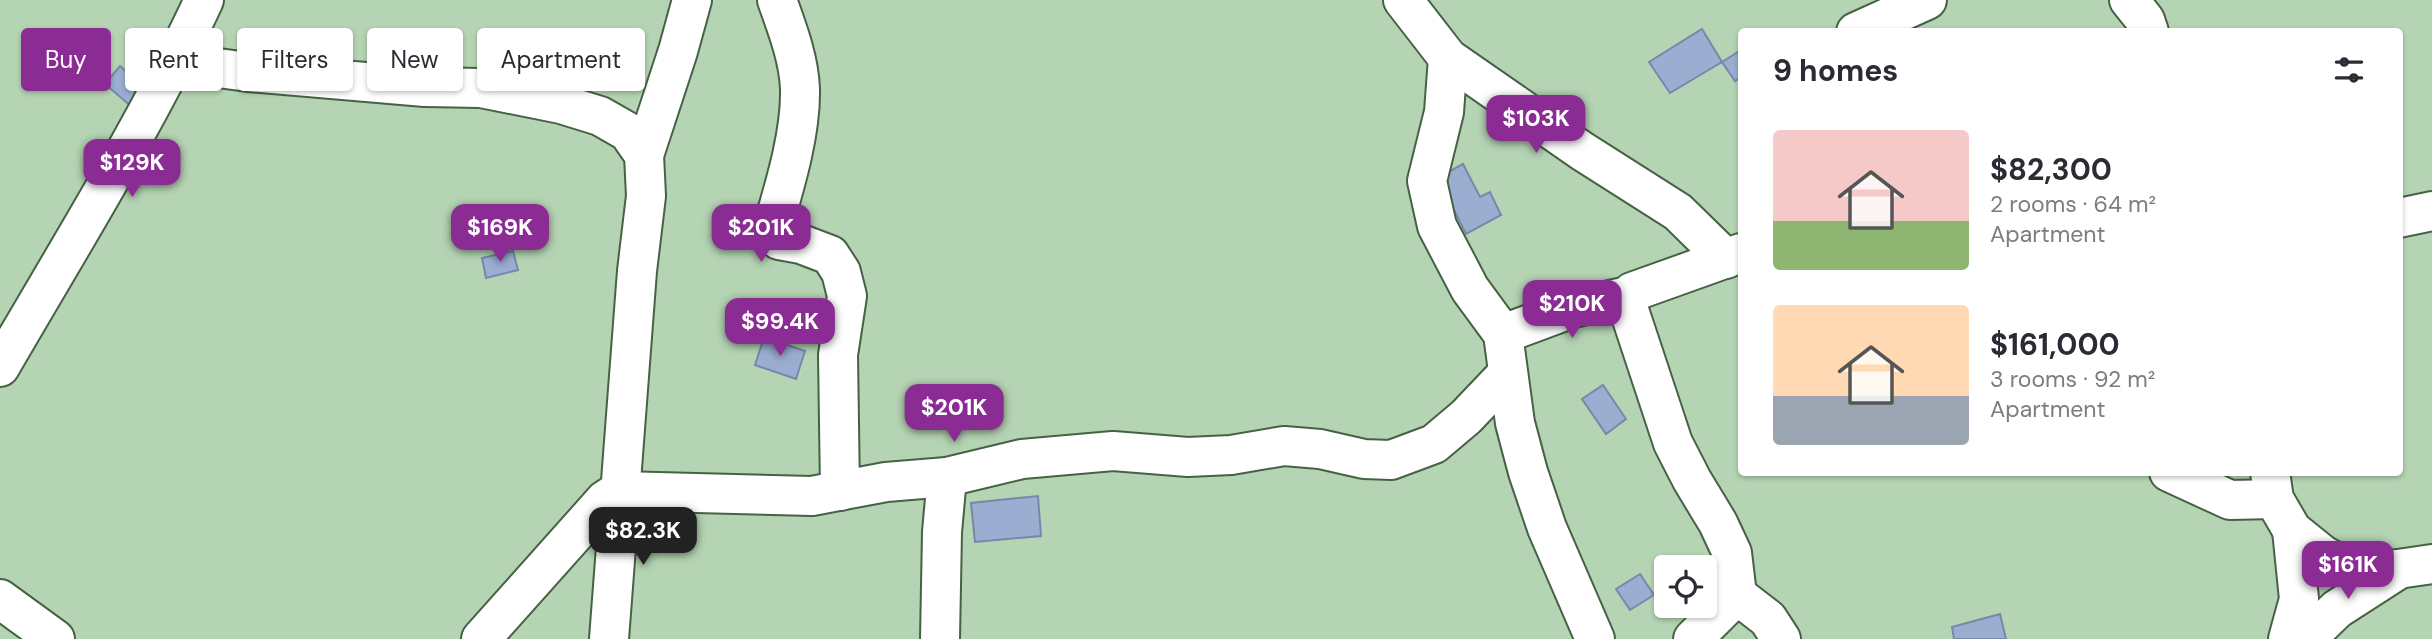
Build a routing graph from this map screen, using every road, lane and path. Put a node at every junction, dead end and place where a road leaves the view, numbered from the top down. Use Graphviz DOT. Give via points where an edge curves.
graph roads {
  1 [pos="204,0"];
  2 [pos="692,0"];
  3 [pos="777,0"];
  4 [pos="2129,0"];
  5 [pos="1403,2"];
  6 [pos="1903,5"];
  7 [pos="190,28"];
  8 [pos="1863,28"];
  9 [pos="2148,28"];
  10 [pos="1448,58"];
  11 [pos="223,69"];
  12 [pos="158,91"];
  13 [pos="644,155"];
  14 [pos="2432,211"];
  15 [pos="2403,217"];
  16 [pos="1734,256"];
  17 [pos="1628,296"];
  18 [pos="1503,334"];
  19 [pos="0,367"];
  20 [pos="1507,374"];
  21 [pos="2178,476"];
  22 [pos="947,477"];
  23 [pos="620,491"];
  24 [pos="840,491"];
  25 [pos="2279,500"];
  26 [pos="2415,567"];
  27 [pos="1737,595"];
  28 [pos="0,599"];
  29 [pos="55,639"];
  30 [pos="481,639"];
  31 [pos="608,639"];
  32 [pos="940,639"];
  33 [pos="1595,639"];
  34 [pos="1693,639"];
  35 [pos="1781,639"];
  36 [pos="2288,639"];
  37 [pos="2306,639"];
  1 -- 7 [label="street"];
  2 -- 13 [label="street"];
  3 -- 24 [label="street" via="800,88 798,120 772,226 779,240 831,255 841,272 847,296 838,355"];
  4 -- 9 [label="street"];
  5 -- 10 [label="street"];
  6 -- 8 [label="street"];
  10 -- 16 [label="street" via="1678,212"];
  10 -- 18 [label="street" via="1444,113 1427,181 1437,226 1470,289"];
  11 -- 13 [label="street" via="481,88 561,104 600,116 628,132"];
  12 -- 19 [label="street"];
  13 -- 23 [label="street" via="646,197"];
  14 -- 15 [label="street"];
  16 -- 17 [label="street"];
  17 -- 18 [label="street" via="1573,308"];
  17 -- 27 [label="street" via="1673,443 1732,553"];
  18 -- 20 [label="street"];
  20 -- 22 [label="street" via="1434,444 1391,460 1284,446 1188,457 1112,452 1022,458"];
  20 -- 33 [label="street" via="1528,472"];
  21 -- 25 [label="street" via="2230,500"];
  22 -- 24 [label="street"];
  22 -- 32 [label="street"];
  23 -- 24 [label="street" via="812,496"];
  23 -- 30 [label="street" via="605,500"];
  23 -- 31 [label="street"];
  25 -- 26 [label="street" via="2323,555 2355,572"];
  25 -- 36 [label="street" via="2299,599"];
  26 -- 37 [label="street" via="2337,609"];
  27 -- 34 [label="street"];
  27 -- 35 [label="street" via="1768,619"];
  28 -- 29 [label="street"];
}
